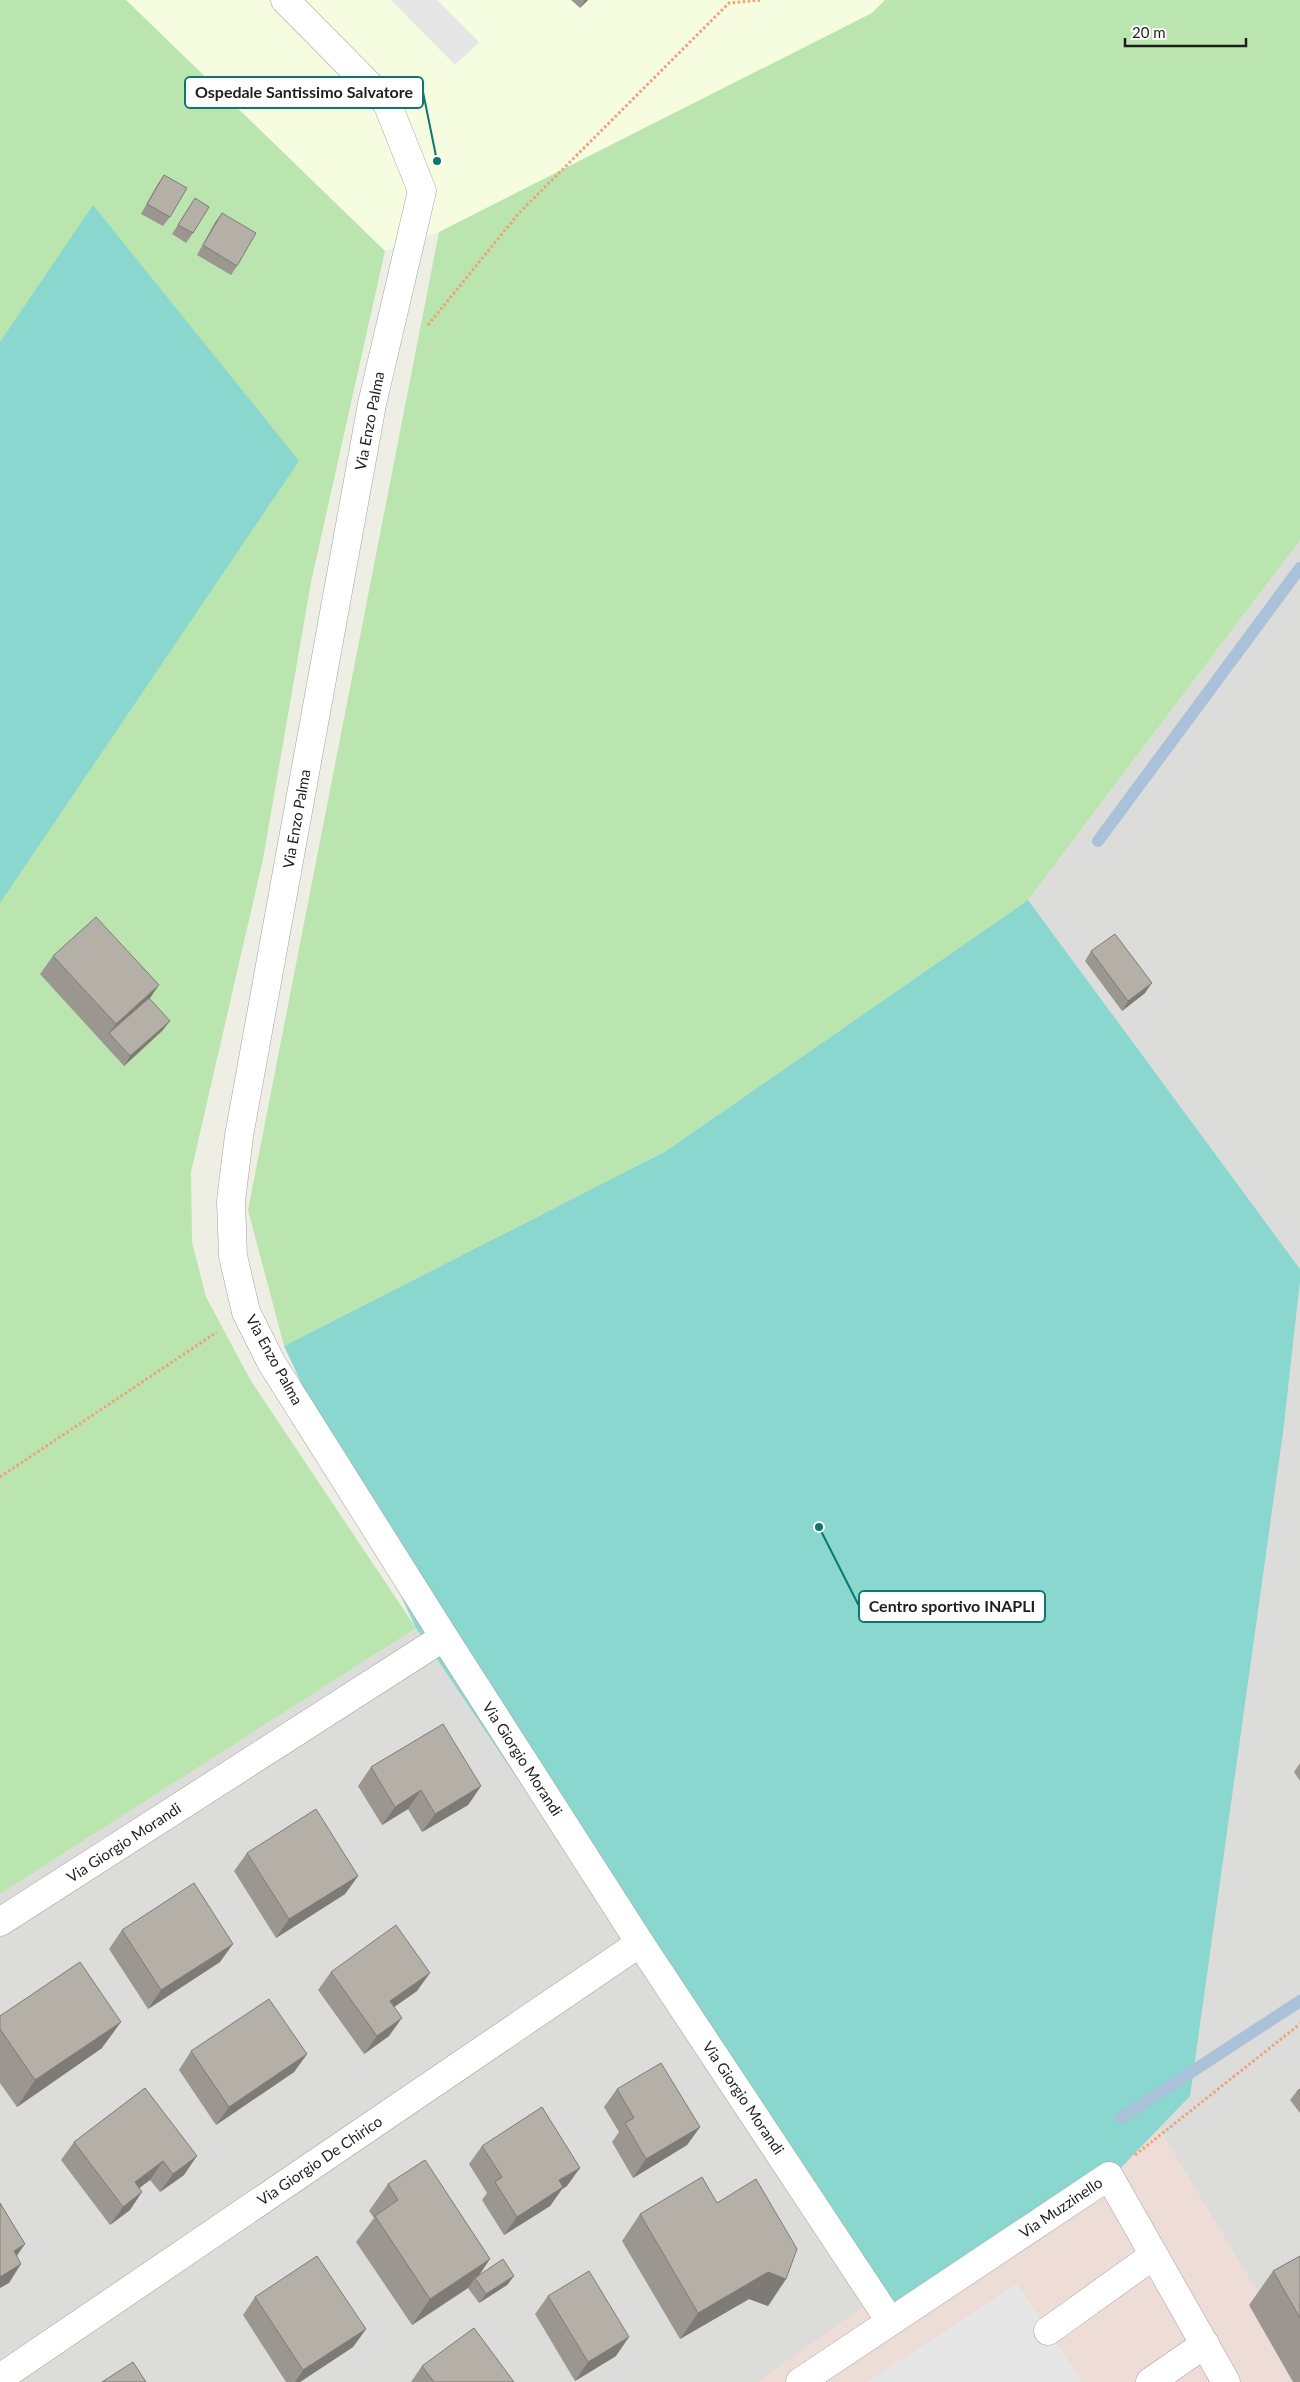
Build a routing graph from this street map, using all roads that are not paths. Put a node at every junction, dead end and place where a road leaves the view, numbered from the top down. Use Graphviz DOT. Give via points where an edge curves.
graph roads {
  1 [pos="285,0"];
  2 [pos="444,1637"];
  3 [pos="0,1922"];
  4 [pos="640,1943"];
  5 [pos="1154,2255"];
  6 [pos="890,2321"];
  7 [pos="1048,2331"];
  8 [pos="1205,2344"];
  9 [pos="0,2378"];
  10 [pos="800,2382"];
  11 [pos="1150,2382"];
  12 [pos="1226,2382"];
  1 -- 2 [label="street, Via Enzo Palma" via="387,104 422,191 372,404 239,1136 231,1200 233,1256 246,1312 271,1362"];
  2 -- 3 [label="street, Via Giorgio Morandi"];
  2 -- 4 [label="street, Via Giorgio Morandi"];
  4 -- 6 [label="street, Via Giorgio Morandi"];
  4 -- 9 [label="street, Via Giorgio De Chirico"];
  5 -- 6 [label="street, Via Muzzinello" via="1109,2176"];
  5 -- 7 [label="street"];
  5 -- 8 [label="street, Via Muzzinello"];
  6 -- 10 [label="street, Via Muzzinello"];
  8 -- 11 [label="street"];
  8 -- 12 [label="street, Via Muzzinello"];
}
